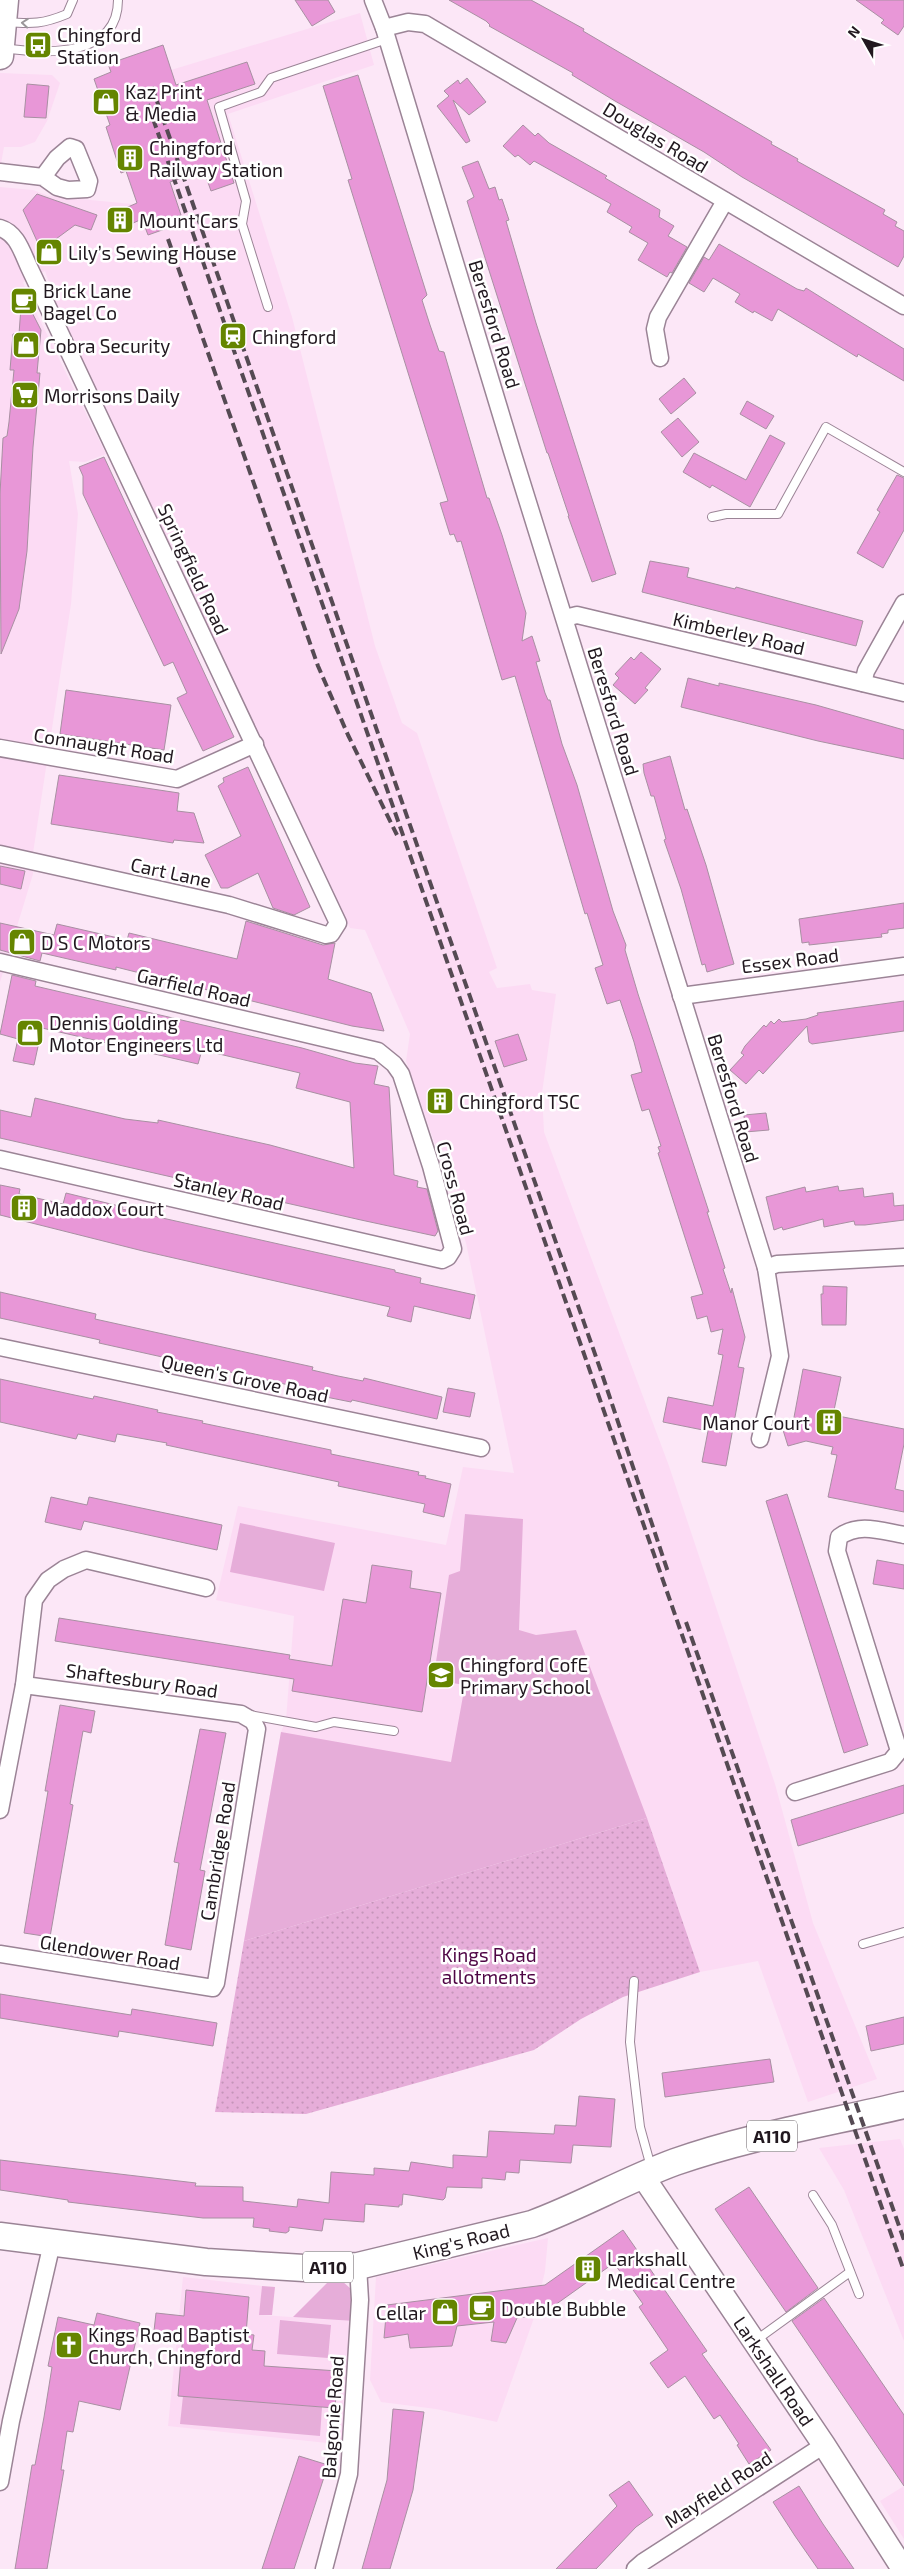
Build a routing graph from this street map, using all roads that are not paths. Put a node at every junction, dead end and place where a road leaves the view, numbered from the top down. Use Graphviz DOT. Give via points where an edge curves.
graph roads {
  1 [pos="73,0"];
  2 [pos="118,0"];
  3 [pos="373,0"];
  4 [pos="3,11"];
  5 [pos="385,34"];
  6 [pos="0,52"];
  7 [pos="0,172"];
  8 [pos="43,177"];
  9 [pos="725,201"];
  10 [pos="0,228"];
  11 [pos="904,306"];
  12 [pos="268,307"];
  13 [pos="660,358"];
  14 [pos="904,472"];
  15 [pos="712,517"];
  16 [pos="904,603"];
  17 [pos="565,618"];
  18 [pos="862,683"];
  19 [pos="904,693"];
  20 [pos="255,744"];
  21 [pos="0,748"];
  22 [pos="0,854"];
  23 [pos="331,934"];
  24 [pos="0,962"];
  25 [pos="904,966"];
  26 [pos="681,996"];
  27 [pos="378,1050"];
  28 [pos="0,1159"];
  29 [pos="448,1257"];
  30 [pos="904,1257"];
  31 [pos="766,1268"];
  32 [pos="0,1347"];
  33 [pos="760,1439"];
  34 [pos="481,1448"];
  35 [pos="904,1535"];
  36 [pos="206,1588"];
  37 [pos="24,1684"];
  38 [pos="247,1717"];
  39 [pos="394,1732"];
  40 [pos="901,1751"];
  41 [pos="795,1792"];
  42 [pos="0,1810"];
  43 [pos="904,1932"];
  44 [pos="863,1944"];
  45 [pos="0,1954"];
  46 [pos="634,1981"];
  47 [pos="213,1988"];
  48 [pos="904,2105"];
  49 [pos="647,2173"];
  50 [pos="813,2195"];
  51 [pos="0,2236"];
  52 [pos="52,2243"];
  53 [pos="358,2266"];
  54 [pos="850,2272"];
  55 [pos="859,2294"];
  56 [pos="754,2342"];
  57 [pos="824,2445"];
  58 [pos="0,2482"];
  59 [pos="324,2569"];
  60 [pos="635,2569"];
  61 [pos="903,2569"];
  1 -- 4 [label="lane, one-way" via="67,14 47,22 32,24"];
  2 -- 6 [label="lane" via="118,10 106,35 90,44 69,49"];
  3 -- 5 [label="street, Beresford Road"];
  4 -- 6 [label="main road"];
  5 -- 9 [label="street, Douglas Road" via="408,22 425,24"];
  5 -- 12 [label="lane" via="271,78 261,92 219,107 246,201 242,224"];
  5 -- 17 [label="street, Beresford Road"];
  7 -- 8 [label="street"];
  9 -- 11 [label="street, Douglas Road"];
  9 -- 13 [label="street" via="658,317 655,330"];
  10 -- 20 [label="street, Springfield Road" via="9,230 14,236"];
  14 -- 15 [label="lane" via="826,428 778,514"];
  16 -- 18 [label="street"];
  17 -- 18 [label="street, Kimberley Road" via="577,615"];
  17 -- 26 [label="street, Beresford Road"];
  18 -- 19 [label="street, Kimberley Road"];
  20 -- 21 [label="street, Connaught Road" via="177,779"];
  20 -- 23 [label="street, Springfield Road" via="338,923"];
  22 -- 23 [label="street, Cart Lane" via="229,905 326,936"];
  24 -- 27 [label="street, Garfield Road"];
  25 -- 26 [label="street, Essex Road"];
  26 -- 31 [label="street, Beresford Road"];
  27 -- 29 [label="street, Cross Road" via="401,1074 448,1223 452,1249"];
  28 -- 29 [label="street, Stanley Road" via="442,1260"];
  30 -- 31 [label="street" via="777,1264"];
  31 -- 33 [label="street, Beresford Road" via="780,1356"];
  32 -- 34 [label="street, Queen's Grove Road"];
  35 -- 40 [label="street" via="866,1528 849,1529 839,1537 838,1551"];
  36 -- 37 [label="street" via="86,1560 64,1569 48,1580 34,1600"];
  37 -- 38 [label="street, Shaftesbury Road"];
  37 -- 42 [label="street"];
  38 -- 39 [label="lane" via="316,1727 334,1722"];
  38 -- 47 [label="street, Cambridge Road" via="257,1729"];
  40 -- 41 [label="street" via="890,1762"];
  43 -- 44 [label="lane"];
  45 -- 47 [label="street, Glendower Road"];
  46 -- 49 [label="lane" via="630,2042"];
  48 -- 49 [label="main road, King's Road / A110" via="714,2150"];
  49 -- 53 [label="main road, King's Road / A110" via="532,2224"];
  49 -- 56 [label="main road, Larkshall Road"];
  50 -- 54 [label="lane" via="832,2225"];
  51 -- 52 [label="main road, King's Road / A110"];
  52 -- 53 [label="main road, King's Road / A110" via="258,2267"];
  52 -- 58 [label="street"];
  53 -- 59 [label="street, Balgonie Road" via="360,2300 350,2474"];
  54 -- 55 [label="lane"];
  54 -- 56 [label="lane"];
  56 -- 57 [label="main road, Larkshall Road"];
  57 -- 60 [label="street, Mayfield Road"];
  57 -- 61 [label="main road, Larkshall Road"];
}
